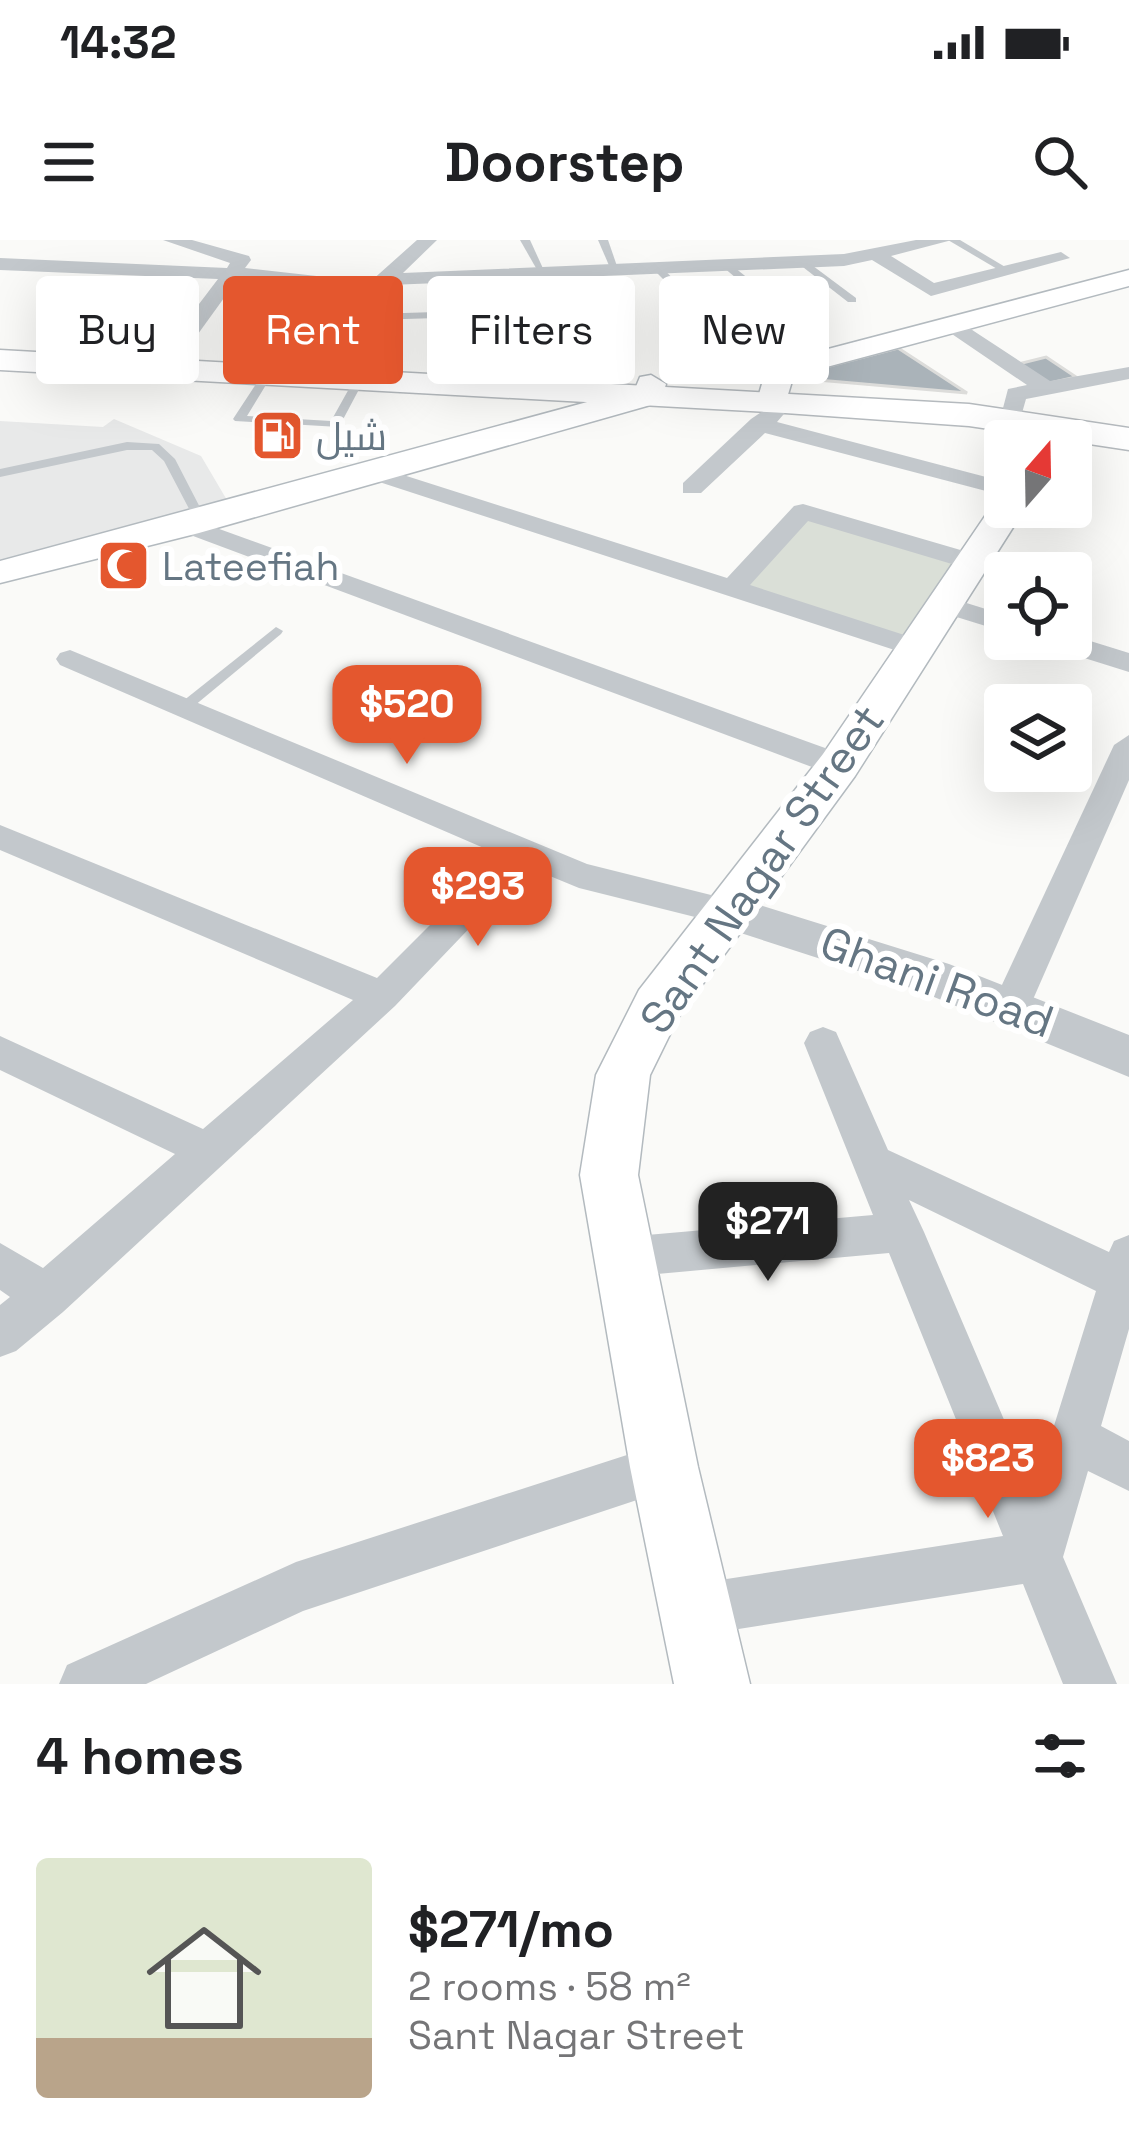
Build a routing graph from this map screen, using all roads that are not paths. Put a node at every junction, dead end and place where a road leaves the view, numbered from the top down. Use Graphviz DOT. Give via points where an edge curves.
graph roads {
  1 [pos="172,240"];
  2 [pos="525,240"];
  3 [pos="603,240"];
  4 [pos="745,240"];
  5 [pos="943,240"];
  6 [pos="953,240"];
  7 [pos="422,241"];
  8 [pos="878,248"];
  9 [pos="1061,258"];
  10 [pos="802,262"];
  11 [pos="767,263"];
  12 [pos="0,264"];
  13 [pos="726,265"];
  14 [pos="657,268"];
  15 [pos="616,270"];
  16 [pos="1007,271"];
  17 [pos="570,272"];
  18 [pos="235,273"];
  19 [pos="543,273"];
  20 [pos="275,276"];
  21 [pos="389,276"];
  22 [pos="469,276"];
  23 [pos="572,276"];
  24 [pos="665,276"];
  25 [pos="739,276"];
  26 [pos="1129,278"];
  27 [pos="852,300"];
  28 [pos="199,319"];
  29 [pos="953,326"];
  30 [pos="0,347"];
  31 [pos="36,349"];
  32 [pos="0,360"];
  33 [pos="223,368"];
  34 [pos="1129,373"];
  35 [pos="403,376"];
  36 [pos="403,381"];
  37 [pos="269,384"];
  38 [pos="357,384"];
  39 [pos="651,389"];
  40 [pos="1028,397"];
  41 [pos="772,404"];
  42 [pos="992,420"];
  43 [pos="1129,426"];
  44 [pos="1092,437"];
  45 [pos="1129,439"];
  46 [pos="372,472"];
  47 [pos="0,473"];
  48 [pos="984,481"];
  49 [pos="692,488"];
  50 [pos="194,523"];
  51 [pos="994,528"];
  52 [pos="972,562"];
  53 [pos="0,572"];
  54 [pos="733,589"];
  55 [pos="944,604"];
  56 [pos="984,616"];
  57 [pos="276,632"];
  58 [pos="916,648"];
  59 [pos="1092,651"];
  60 [pos="70,659"];
  61 [pos="1129,663"];
  62 [pos="183,708"];
  63 [pos="1129,745"];
  64 [pos="839,765"];
  65 [pos="0,837"];
  66 [pos="523,852"];
  67 [pos="730,914"];
  68 [pos="382,996"];
  69 [pos="1012,1004"];
  70 [pos="823,1043"];
  71 [pos="0,1052"];
  72 [pos="1129,1058"];
  73 [pos="209,1151"];
  74 [pos="874,1163"];
  75 [pos="903,1232"];
  76 [pos="624,1258"];
  77 [pos="0,1264"];
  78 [pos="1126,1273"];
  79 [pos="46,1297"];
  80 [pos="0,1335"];
  81 [pos="1074,1438"];
  82 [pos="664,1467"];
  83 [pos="1129,1467"];
  84 [pos="1037,1556"];
  85 [pos="694,1610"];
  86 [pos="86,1684"];
  87 [pos="712,1684"];
  88 [pos="1090,1684"];
  1 -- 18 [label="street" via="242,260"];
  2 -- 19 [label="lane"];
  3 -- 15 [label="lane"];
  4 -- 11 [label="street"];
  5 -- 8 [label="street"];
  6 -- 16 [label="lane"];
  7 -- 21 [label="street"];
  8 -- 10 [label="street"];
  8 -- 16 [label="street" via="931,290"];
  9 -- 16 [label="street"];
  10 -- 11 [label="street"];
  10 -- 27 [label="lane"];
  11 -- 13 [label="street"];
  12 -- 18 [label="street"];
  13 -- 14 [label="street"];
  13 -- 25 [label="lane"];
  14 -- 15 [label="street"];
  14 -- 24 [label="lane"];
  15 -- 17 [label="street"];
  17 -- 19 [label="street"];
  17 -- 23 [label="lane"];
  18 -- 20 [label="street"];
  18 -- 28 [label="street"];
  19 -- 22 [label="street"];
  26 -- 29 [label="main road"];
  29 -- 40 [label="street"];
  29 -- 41 [label="main road" via="797,366 778,376"];
  30 -- 31 [label="main road"];
  32 -- 33 [label="main road"];
  34 -- 40 [label="street"];
  35 -- 39 [label="main road"];
  36 -- 39 [label="main road"];
  37 -- 38 [label="lane" via="239,418 335,425"];
  39 -- 41 [label="main road"];
  39 -- 46 [label="main road"];
  40 -- 41 [label="main road"];
  40 -- 43 [label="main road"];
  41 -- 42 [label="main road"];
  41 -- 48 [label="street"];
  41 -- 49 [label="street"];
  44 -- 45 [label="main road"];
  46 -- 50 [label="main road"];
  46 -- 54 [label="street"];
  47 -- 50 [label="lane" via="155,446 169,459"];
  50 -- 53 [label="main road"];
  50 -- 64 [label="street"];
  51 -- 52 [label="main road, Sant Nagar Street"];
  52 -- 54 [label="street" via="803,511"];
  52 -- 55 [label="main road, Sant Nagar Street"];
  54 -- 58 [label="street"];
  55 -- 56 [label="street"];
  55 -- 58 [label="main road, Sant Nagar Street"];
  57 -- 62 [label="lane"];
  58 -- 64 [label="main road, Sant Nagar Street"];
  59 -- 61 [label="street"];
  60 -- 62 [label="street, Ghani Road"];
  62 -- 66 [label="street, Ghani Road"];
  63 -- 69 [label="street"];
  64 -- 67 [label="main road, Sant Nagar Street"];
  65 -- 68 [label="street"];
  66 -- 67 [label="street, Ghani Road"];
  66 -- 68 [label="street"];
  67 -- 69 [label="street, Ghani Road"];
  67 -- 76 [label="main road, Sant Nagar Street" via="658,1005 623,1075 609,1175"];
  68 -- 73 [label="street"];
  69 -- 72 [label="street, Ghani Road"];
  70 -- 74 [label="street"];
  71 -- 73 [label="street"];
  73 -- 79 [label="street"];
  74 -- 75 [label="street"];
  74 -- 78 [label="street"];
  75 -- 76 [label="street"];
  75 -- 84 [label="street"];
  76 -- 82 [label="main road, Sant Nagar Street"];
  77 -- 79 [label="street"];
  78 -- 81 [label="street"];
  79 -- 80 [label="street"];
  81 -- 83 [label="street"];
  81 -- 84 [label="street"];
  82 -- 85 [label="main road, Sant Nagar Street"];
  82 -- 86 [label="street" via="296,1588"];
  84 -- 85 [label="street"];
  84 -- 88 [label="street"];
  85 -- 87 [label="main road, Sant Nagar Street"];
}
